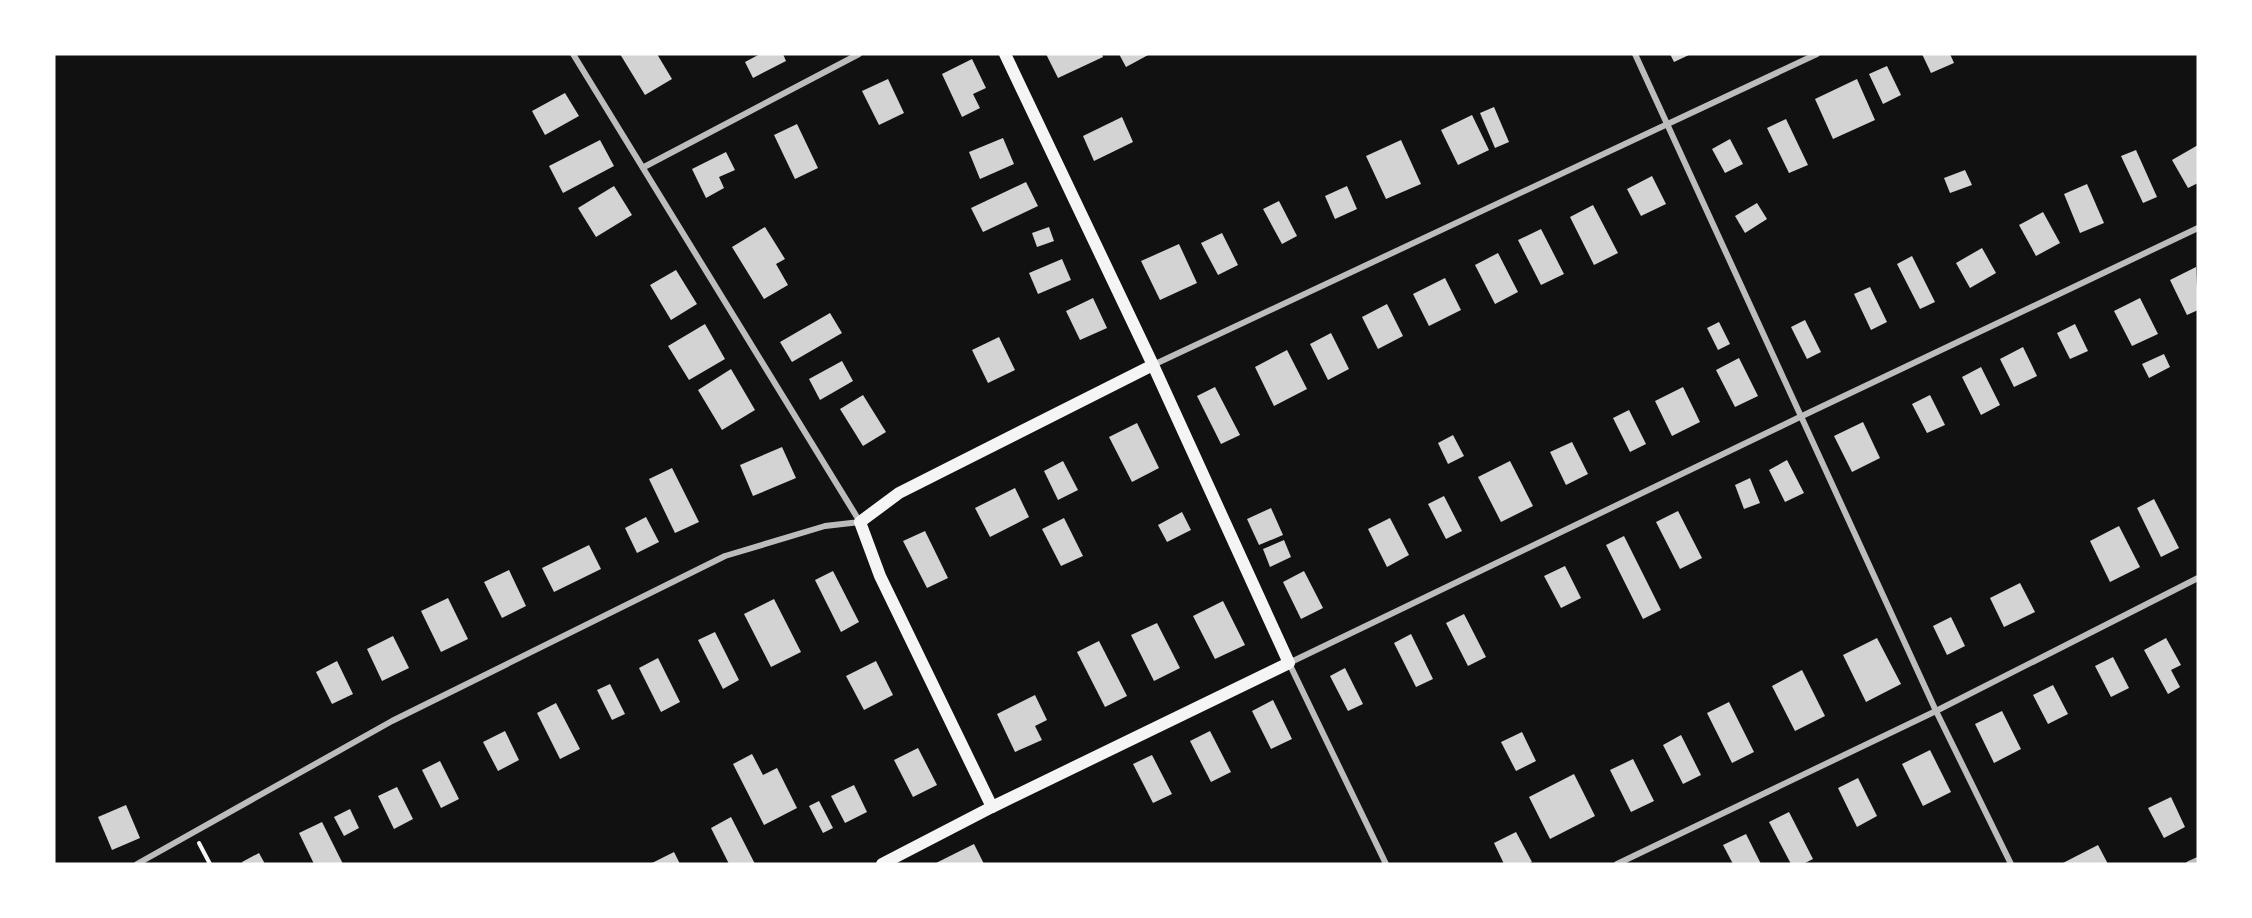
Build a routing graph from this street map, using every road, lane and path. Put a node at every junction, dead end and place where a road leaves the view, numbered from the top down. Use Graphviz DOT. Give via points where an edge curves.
graph roads {
  1 [pos="573,54"];
  2 [pos="859,54"];
  3 [pos="1005,54"];
  4 [pos="1635,54"];
  5 [pos="1817,54"];
  6 [pos="1668,124"];
  7 [pos="644,167"];
  8 [pos="2198,228"];
  9 [pos="1153,365"];
  10 [pos="1802,416"];
  11 [pos="860,522"];
  12 [pos="2198,578"];
  13 [pos="1289,663"];
  14 [pos="1936,711"];
  15 [pos="992,807"];
  16 [pos="193,832"];
  17 [pos="2198,860"];
  18 [pos="137,864"];
  19 [pos="210,864"];
  20 [pos="882,864"];
  21 [pos="1386,864"];
  22 [pos="1617,864"];
  23 [pos="2011,864"];
  24 [pos="2189,864"];
  1 -- 7 [label="street"];
  2 -- 7 [label="street"];
  3 -- 9 [label="main road"];
  4 -- 6 [label="street"];
  5 -- 6 [label="street"];
  6 -- 9 [label="street"];
  6 -- 10 [label="street"];
  7 -- 11 [label="street"];
  8 -- 10 [label="street"];
  9 -- 11 [label="main road" via="899,493"];
  9 -- 13 [label="main road"];
  10 -- 13 [label="street"];
  10 -- 14 [label="street"];
  11 -- 15 [label="main road" via="880,576"];
  11 -- 16 [label="street" via="825,526 725,556 392,721"];
  12 -- 14 [label="street"];
  13 -- 15 [label="main road"];
  13 -- 21 [label="street"];
  14 -- 22 [label="street"];
  14 -- 23 [label="street"];
  15 -- 20 [label="main road"];
  16 -- 18 [label="street"];
  16 -- 19 [label="path"];
  17 -- 24 [label="street"];
}
